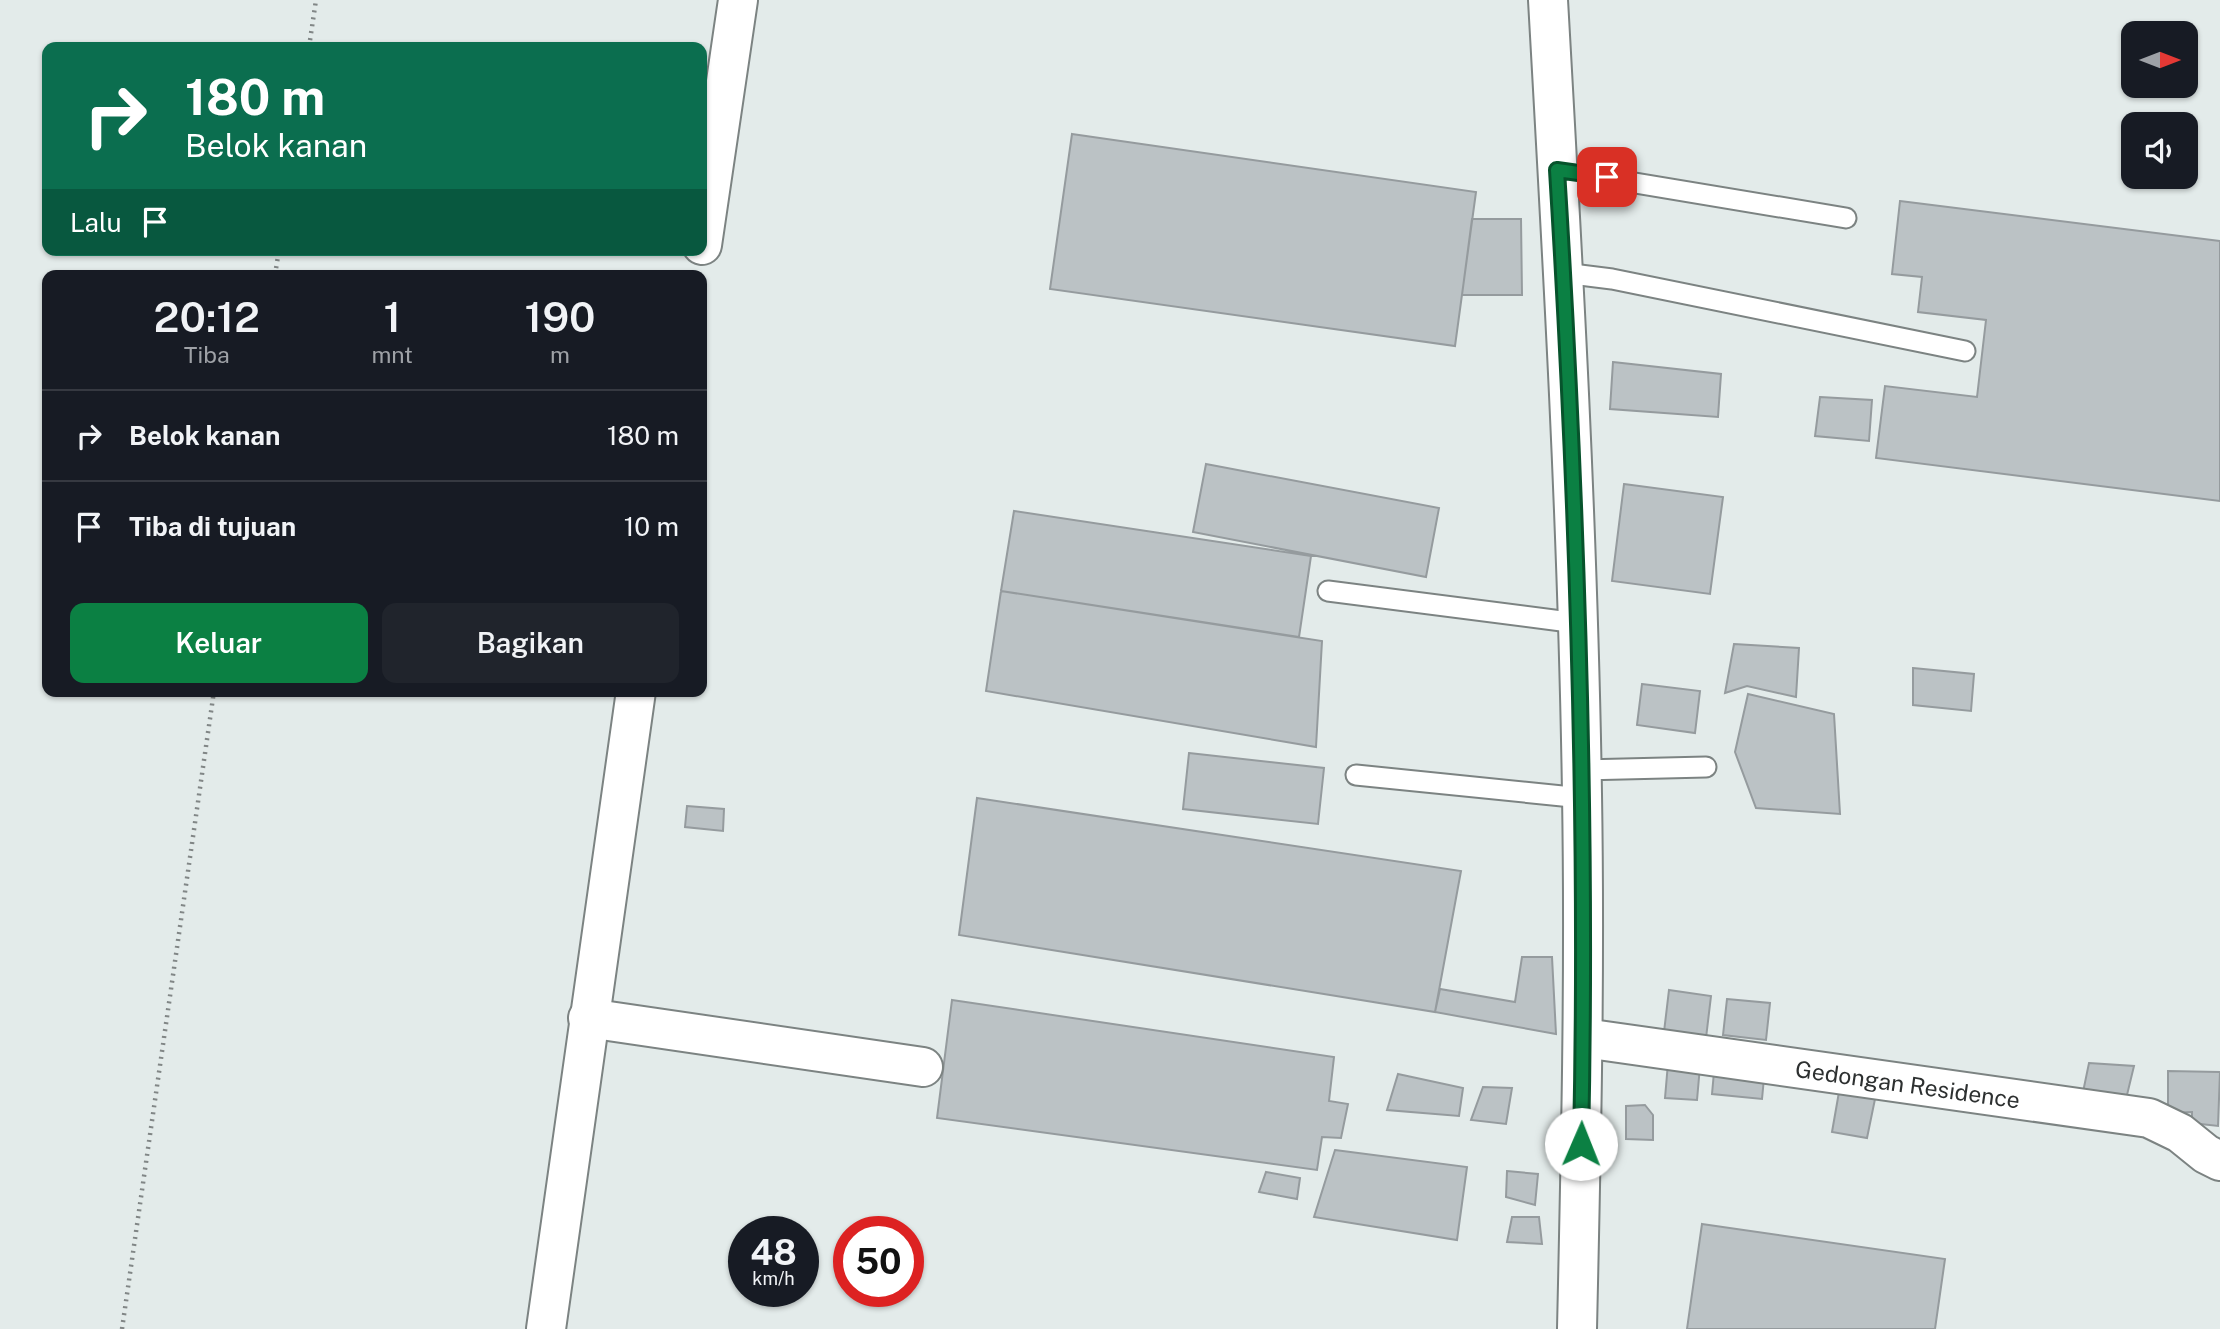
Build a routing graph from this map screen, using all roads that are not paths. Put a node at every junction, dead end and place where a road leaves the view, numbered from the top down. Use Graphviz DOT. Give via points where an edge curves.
graph roads {
  1 [pos="738,0"];
  2 [pos="1548,0"];
  3 [pos="1557,170"];
  4 [pos="707,211"];
  5 [pos="1846,218"];
  6 [pos="1564,273"];
  7 [pos="1965,351"];
  8 [pos="1328,591"];
  9 [pos="1577,623"];
  10 [pos="635,697"];
  11 [pos="1706,767"];
  12 [pos="1356,775"];
  13 [pos="1582,783"];
  14 [pos="589,1018"];
  15 [pos="1584,1038"];
  16 [pos="923,1067"];
  17 [pos="2220,1161"];
  18 [pos="546,1329"];
  19 [pos="1577,1329"];
  1 -- 4 [label="street"];
  2 -- 3 [label="street"];
  3 -- 5 [label="lane"];
  3 -- 6 [label="street"];
  6 -- 7 [label="lane"];
  6 -- 9 [label="street"];
  8 -- 9 [label="lane"];
  9 -- 13 [label="street"];
  10 -- 14 [label="street"];
  11 -- 13 [label="lane"];
  12 -- 13 [label="lane"];
  13 -- 15 [label="street"];
  14 -- 16 [label="street"];
  14 -- 18 [label="street"];
  15 -- 17 [label="street, Gedongan Residence" via="2149,1118"];
  15 -- 19 [label="street"];
}
